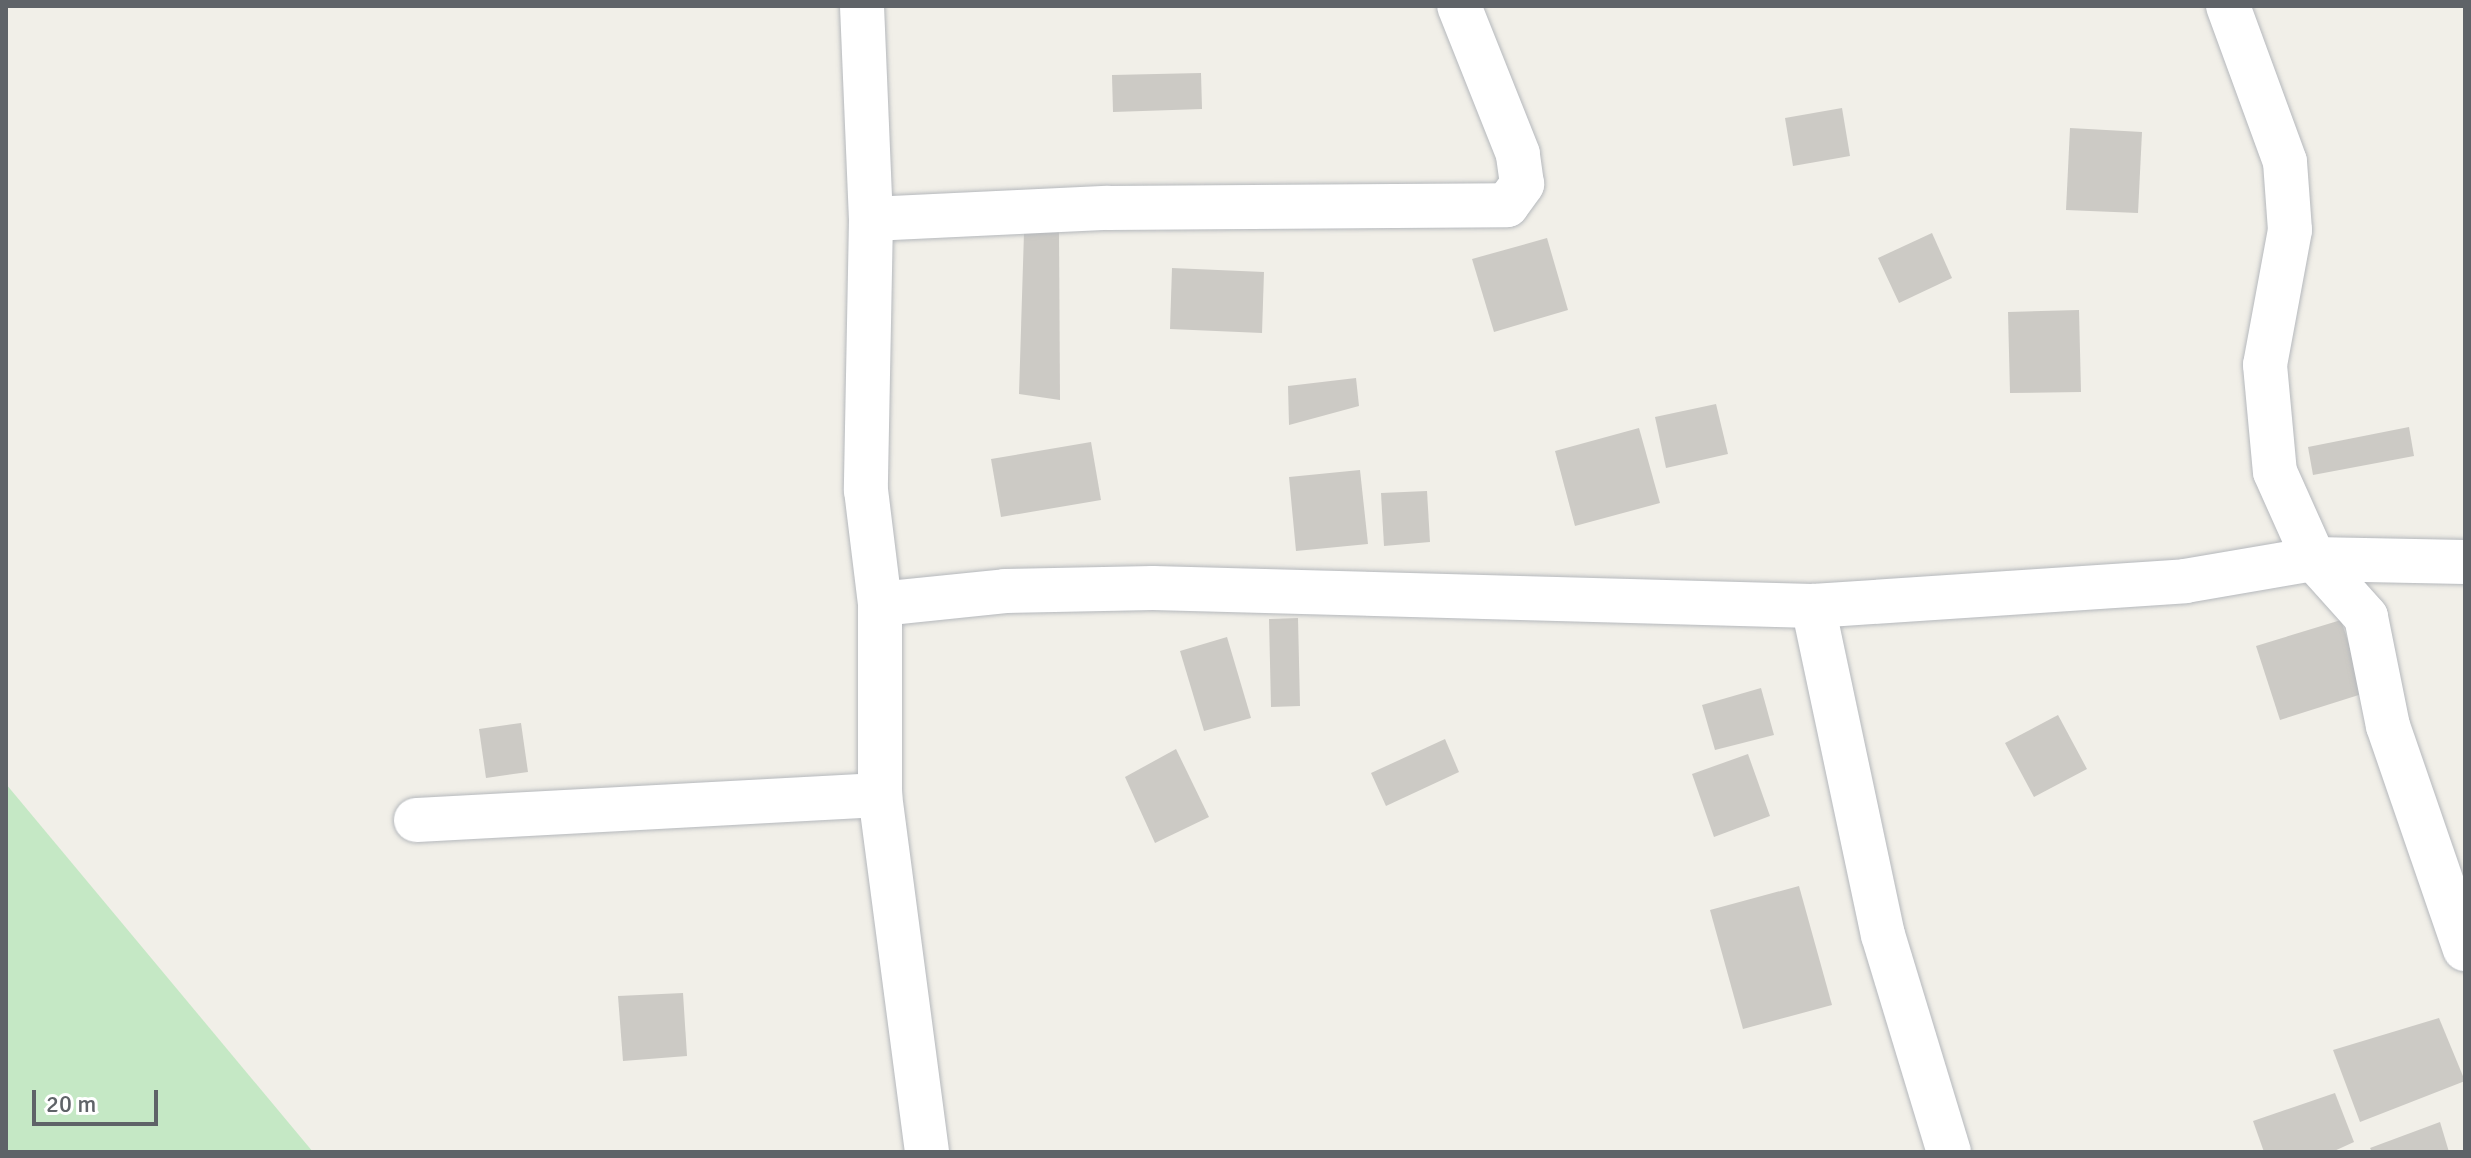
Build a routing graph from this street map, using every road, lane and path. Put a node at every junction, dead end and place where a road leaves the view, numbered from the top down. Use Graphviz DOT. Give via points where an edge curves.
graph roads {
  1 [pos="862,6"];
  2 [pos="1459,6"];
  3 [pos="2228,6"];
  4 [pos="871,219"];
  5 [pos="2314,559"];
  6 [pos="2465,562"];
  7 [pos="880,604"];
  8 [pos="1813,606"];
  9 [pos="880,795"];
  10 [pos="416,820"];
  11 [pos="2465,949"];
  12 [pos="927,1152"];
  13 [pos="1949,1152"];
  1 -- 4 [label="street"];
  2 -- 4 [label="street" via="1518,154 1522,184 1507,205 1108,208"];
  3 -- 5 [label="street" via="2285,162 2290,230 2265,365 2275,472"];
  4 -- 7 [label="street" via="866,490"];
  5 -- 6 [label="street"];
  5 -- 8 [label="street" via="2185,581"];
  5 -- 11 [label="street" via="2366,617 2388,726"];
  7 -- 8 [label="street" via="1005,591 1168,588"];
  7 -- 9 [label="street"];
  8 -- 13 [label="street" via="1883,935"];
  9 -- 10 [label="street"];
  9 -- 12 [label="street"];
}
